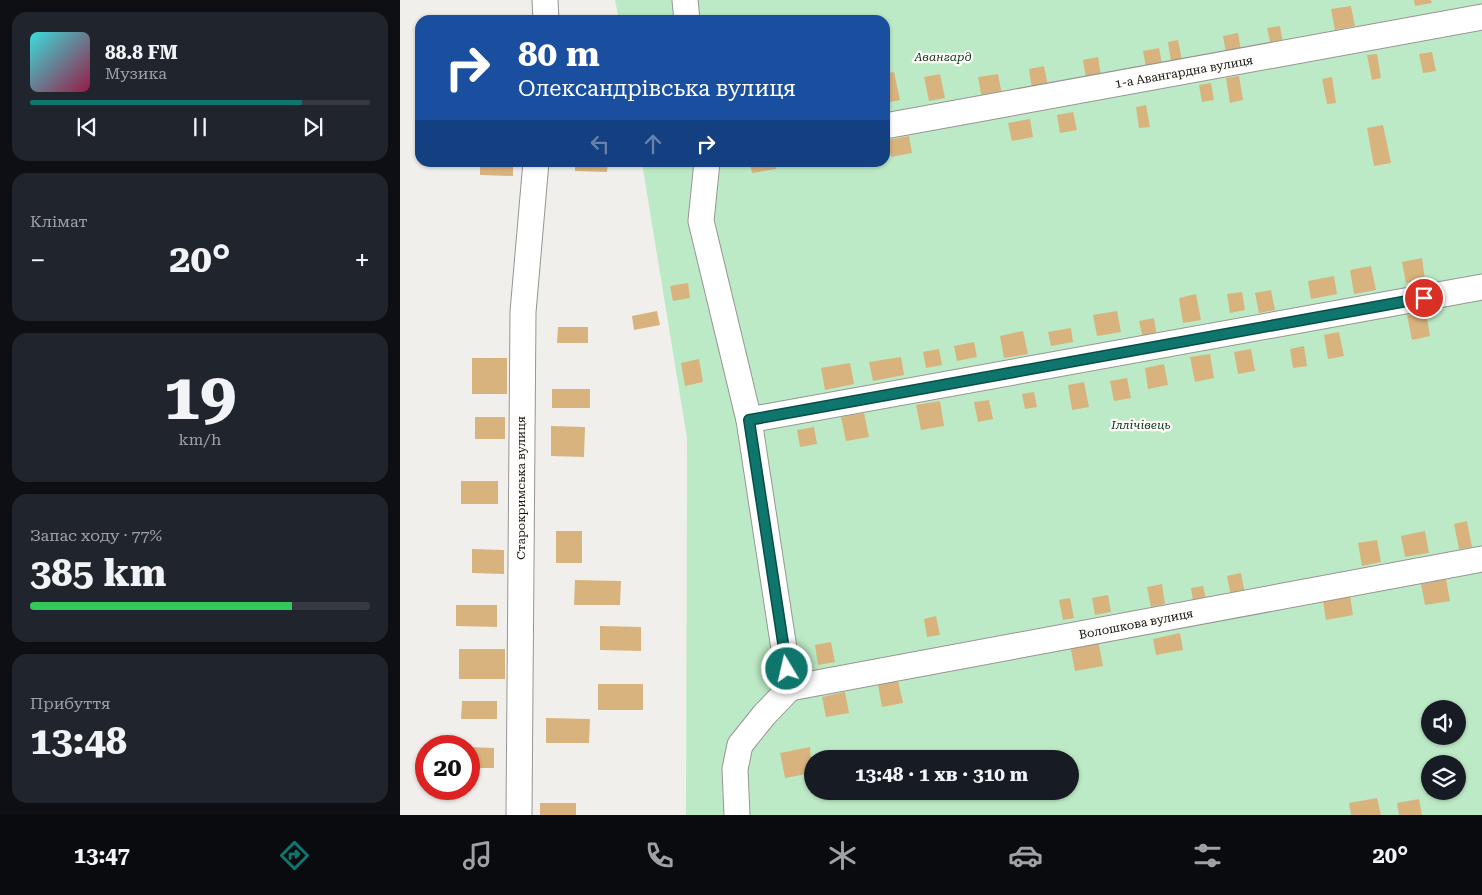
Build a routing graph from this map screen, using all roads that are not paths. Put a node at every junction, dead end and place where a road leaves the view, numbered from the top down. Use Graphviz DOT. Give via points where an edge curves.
graph roads {
  1 [pos="545,0"];
  2 [pos="684,0"];
  3 [pos="546,15"];
  4 [pos="687,15"];
  5 [pos="1482,17"];
  6 [pos="890,125"];
  7 [pos="536,167"];
  8 [pos="706,167"];
  9 [pos="1482,287"];
  10 [pos="749,420"];
  11 [pos="1482,559"];
  12 [pos="790,688"];
  13 [pos="519,815"];
  14 [pos="736,815"];
  1 -- 3 [label="street"];
  2 -- 4 [label="street"];
  5 -- 6 [label="street, 1-а Авангардна вулиця"];
  7 -- 13 [label="street, Старокримська вулиця" via="523,312"];
  8 -- 10 [label="street" via="701,221"];
  9 -- 10 [label="street"];
  10 -- 12 [label="street"];
  11 -- 12 [label="street, Волошкова вулиця"];
  12 -- 14 [label="street" via="740,745 735,769"];
}
